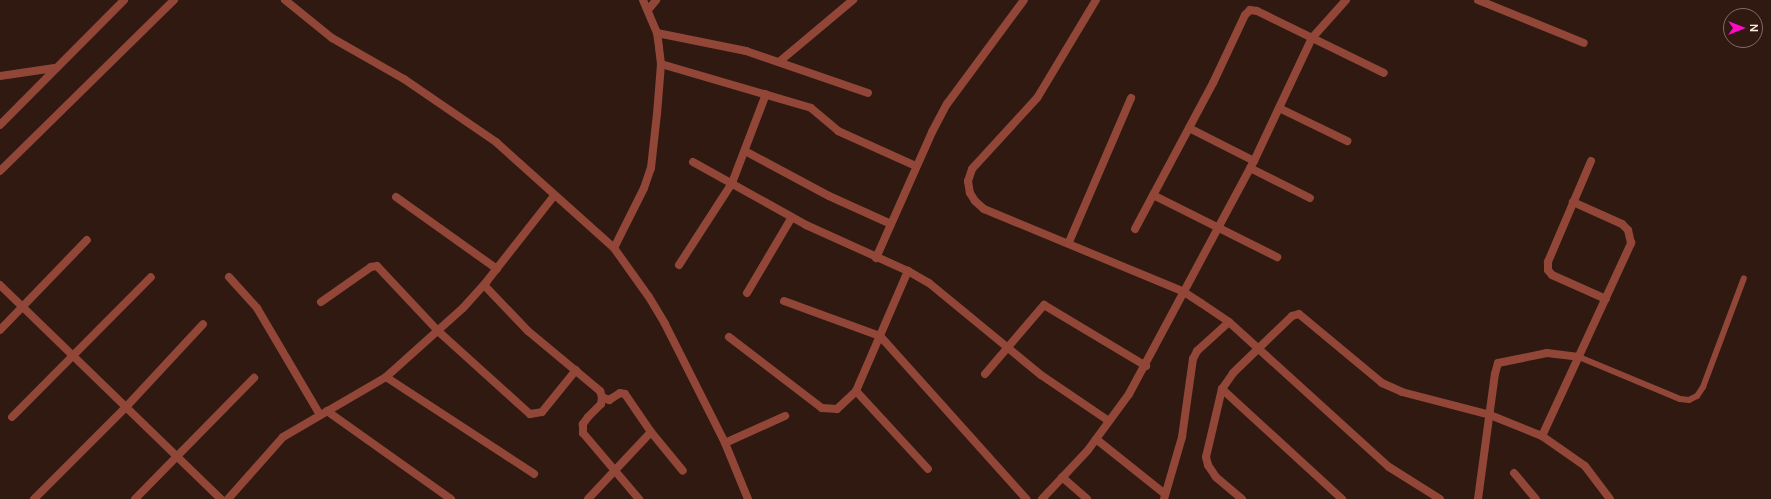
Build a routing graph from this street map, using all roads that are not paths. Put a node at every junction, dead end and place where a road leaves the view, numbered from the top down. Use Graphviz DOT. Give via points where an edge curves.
graph roads {
  1 [pos="124,0"];
  2 [pos="174,0"];
  3 [pos="285,0"];
  4 [pos="643,0"];
  5 [pos="656,0"];
  6 [pos="853,0"];
  7 [pos="1024,0"];
  8 [pos="1096,0"];
  9 [pos="1346,0"];
  10 [pos="1478,0"];
  11 [pos="648,10"];
  12 [pos="657,33"];
  13 [pos="1312,38"];
  14 [pos="1584,43"];
  15 [pos="779,62"];
  16 [pos="661,64"];
  17 [pos="54,68"];
  18 [pos="1384,73"];
  19 [pos="0,76"];
  20 [pos="868,93"];
  21 [pos="766,94"];
  22 [pos="1131,98"];
  23 [pos="1279,108"];
  24 [pos="0,125"];
  25 [pos="1189,128"];
  26 [pos="1348,141"];
  27 [pos="745,151"];
  28 [pos="1591,161"];
  29 [pos="693,162"];
  30 [pos="1252,164"];
  31 [pos="916,166"];
  32 [pos="0,171"];
  33 [pos="732,182"];
  34 [pos="1153,195"];
  35 [pos="554,196"];
  36 [pos="396,197"];
  37 [pos="1310,198"];
  38 [pos="1573,202"];
  39 [pos="792,217"];
  40 [pos="890,224"];
  41 [pos="1218,227"];
  42 [pos="1135,229"];
  43 [pos="87,240"];
  44 [pos="1069,242"];
  45 [pos="614,248"];
  46 [pos="1277,257"];
  47 [pos="876,258"];
  48 [pos="679,265"];
  49 [pos="497,269"];
  50 [pos="908,271"];
  51 [pos="151,277"];
  52 [pos="229,277"];
  53 [pos="1744,278"];
  54 [pos="484,284"];
  55 [pos="0,285"];
  56 [pos="1184,292"];
  57 [pos="747,293"];
  58 [pos="1606,299"];
  59 [pos="784,301"];
  60 [pos="321,302"];
  61 [pos="23,306"];
  62 [pos="1228,322"];
  63 [pos="203,324"];
  64 [pos="0,330"];
  65 [pos="438,331"];
  66 [pos="880,336"];
  67 [pos="729,337"];
  68 [pos="1010,348"];
  69 [pos="1259,351"];
  70 [pos="74,356"];
  71 [pos="1579,357"];
  72 [pos="1146,366"];
  73 [pos="576,370"];
  74 [pos="985,374"];
  75 [pos="386,377"];
  76 [pos="254,378"];
  77 [pos="1222,389"];
  78 [pos="856,391"];
  79 [pos="602,397"];
  80 [pos="126,407"];
  81 [pos="324,413"];
  82 [pos="1490,415"];
  83 [pos="786,416"];
  84 [pos="12,418"];
  85 [pos="1109,421"];
  86 [pos="650,432"];
  87 [pos="1542,436"];
  88 [pos="1096,439"];
  89 [pos="725,443"];
  90 [pos="177,456"];
  91 [pos="928,469"];
  92 [pos="614,471"];
  93 [pos="683,471"];
  94 [pos="1514,473"];
  95 [pos="534,474"];
  96 [pos="1062,477"];
  97 [pos="442,496"];
  98 [pos="1165,497"];
  99 [pos="34,499"];
  100 [pos="135,499"];
  101 [pos="221,499"];
  102 [pos="228,499"];
  103 [pos="451,499"];
  104 [pos="588,499"];
  105 [pos="639,499"];
  106 [pos="748,499"];
  107 [pos="1026,499"];
  108 [pos="1042,499"];
  109 [pos="1087,499"];
  110 [pos="1242,499"];
  111 [pos="1342,499"];
  112 [pos="1440,499"];
  113 [pos="1478,499"];
  114 [pos="1536,499"];
  115 [pos="1610,499"];
  1 -- 17 [label="street"];
  2 -- 32 [label="street"];
  3 -- 35 [label="street" via="332,38 404,79 459,115 496,142"];
  4 -- 11 [label="street"];
  5 -- 11 [label="street"];
  6 -- 15 [label="street"];
  7 -- 31 [label="street" via="947,104"];
  8 -- 44 [label="street" via="1037,98 972,169 968,181 970,193 984,209"];
  9 -- 13 [label="street"];
  10 -- 14 [label="street"];
  11 -- 12 [label="street"];
  12 -- 15 [label="street" via="746,51"];
  12 -- 16 [label="street"];
  13 -- 18 [label="street"];
  13 -- 23 [label="street"];
  13 -- 25 [label="street" via="1250,10 1245,15"];
  15 -- 20 [label="street"];
  16 -- 21 [label="street"];
  16 -- 45 [label="street" via="650,168 644,188"];
  17 -- 19 [label="street"];
  17 -- 24 [label="street"];
  21 -- 27 [label="street"];
  21 -- 31 [label="street" via="812,108 838,131"];
  22 -- 44 [label="street"];
  23 -- 26 [label="street"];
  23 -- 30 [label="street"];
  25 -- 30 [label="street"];
  25 -- 34 [label="street"];
  27 -- 33 [label="street"];
  27 -- 40 [label="street" via="829,196"];
  28 -- 38 [label="street"];
  29 -- 33 [label="street"];
  30 -- 37 [label="street"];
  30 -- 41 [label="street"];
  31 -- 40 [label="street"];
  33 -- 39 [label="street"];
  33 -- 48 [label="street"];
  34 -- 41 [label="street"];
  34 -- 42 [label="street"];
  35 -- 45 [label="street"];
  35 -- 49 [label="street"];
  36 -- 49 [label="street"];
  38 -- 58 [label="street" via="1622,224 1628,230 1631,243"];
  38 -- 58 [label="street" via="1548,262 1548,270 1552,275"];
  39 -- 47 [label="street"];
  39 -- 57 [label="street"];
  40 -- 47 [label="street"];
  41 -- 46 [label="street"];
  41 -- 56 [label="street"];
  43 -- 61 [label="street"];
  44 -- 56 [label="street"];
  45 -- 89 [label="street" via="650,297 666,324"];
  47 -- 50 [label="street"];
  49 -- 54 [label="street"];
  50 -- 66 [label="street"];
  50 -- 68 [label="street" via="929,283"];
  51 -- 70 [label="street"];
  52 -- 81 [label="street" via="264,319"];
  53 -- 71 [label="lane" via="1703,387 1697,396 1689,400 1680,399"];
  54 -- 65 [label="street"];
  54 -- 73 [label="street" via="528,331"];
  55 -- 61 [label="street"];
  56 -- 62 [label="street"];
  56 -- 72 [label="street"];
  58 -- 71 [label="street"];
  59 -- 66 [label="street"];
  60 -- 65 [label="street" via="374,265 382,269"];
  61 -- 64 [label="street"];
  61 -- 70 [label="street"];
  62 -- 69 [label="street"];
  62 -- 98 [label="street" via="1197,351 1193,358 1182,436"];
  63 -- 80 [label="street"];
  65 -- 73 [label="street" via="530,414 542,412"];
  65 -- 75 [label="street"];
  66 -- 78 [label="street"];
  66 -- 107 [label="street"];
  67 -- 78 [label="street" via="822,408 837,409"];
  68 -- 72 [label="street" via="1044,306"];
  68 -- 74 [label="street"];
  68 -- 85 [label="street" via="1041,375"];
  69 -- 77 [label="street" via="1233,374"];
  69 -- 82 [label="street" via="1292,316 1299,314 1382,383 1402,392"];
  69 -- 112 [label="street" via="1377,457"];
  70 -- 80 [label="street"];
  70 -- 84 [label="street"];
  71 -- 82 [label="street" via="1547,353 1498,364 1495,368"];
  71 -- 87 [label="street"];
  72 -- 85 [label="street"];
  73 -- 79 [label="street" via="600,391"];
  75 -- 81 [label="street"];
  75 -- 95 [label="street"];
  76 -- 90 [label="street"];
  77 -- 110 [label="street" via="1206,457 1216,477"];
  77 -- 111 [label="street"];
  78 -- 91 [label="street"];
  79 -- 86 [label="street" via="609,400 620,393 624,394"];
  79 -- 92 [label="street" via="601,404 583,424 583,433"];
  80 -- 90 [label="street"];
  80 -- 99 [label="street"];
  81 -- 97 [label="street"];
  81 -- 102 [label="street" via="283,437"];
  82 -- 87 [label="street"];
  82 -- 113 [label="street"];
  83 -- 89 [label="street"];
  85 -- 88 [label="street"];
  86 -- 92 [label="street"];
  86 -- 93 [label="street"];
  87 -- 115 [label="street" via="1585,466"];
  88 -- 96 [label="street"];
  88 -- 98 [label="street"];
  89 -- 106 [label="street"];
  90 -- 100 [label="street"];
  90 -- 101 [label="street"];
  92 -- 104 [label="street"];
  92 -- 105 [label="street"];
  94 -- 114 [label="street"];
  96 -- 108 [label="street"];
  96 -- 109 [label="street"];
  97 -- 103 [label="street"];
}
